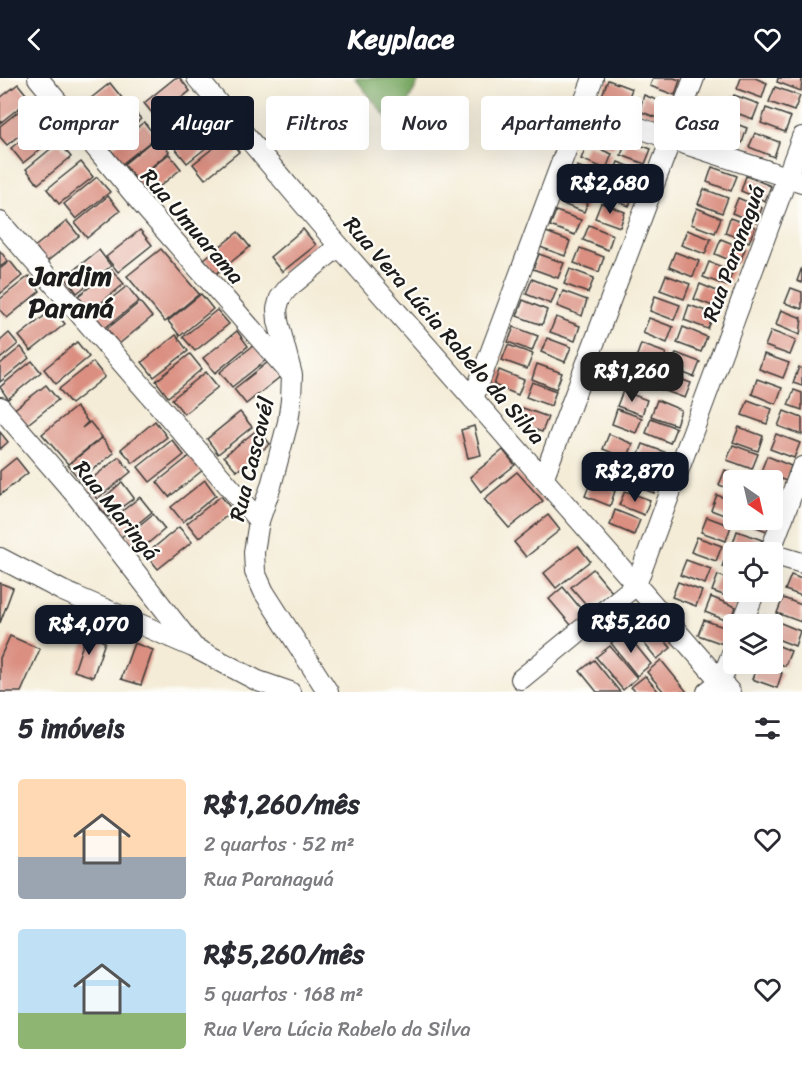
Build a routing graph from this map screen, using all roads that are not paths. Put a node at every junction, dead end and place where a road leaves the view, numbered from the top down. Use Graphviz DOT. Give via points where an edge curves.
graph roads {
  1 [pos="38,78"];
  2 [pos="197,78"];
  3 [pos="594,78"];
  4 [pos="694,78"];
  5 [pos="587,96"];
  6 [pos="687,96"];
  7 [pos="802,137"];
  8 [pos="567,150"];
  9 [pos="666,150"];
  10 [pos="704,150"];
  11 [pos="795,179"];
  12 [pos="0,222"];
  13 [pos="339,246"];
  14 [pos="292,375"];
  15 [pos="473,399"];
  16 [pos="0,407"];
  17 [pos="802,467"];
  18 [pos="543,479"];
  19 [pos="259,521"];
  20 [pos="775,542"];
  21 [pos="783,557"];
  22 [pos="0,558"];
  23 [pos="802,563"];
  24 [pos="636,585"];
  25 [pos="193,647"];
  26 [pos="521,679"];
  27 [pos="719,688"];
  28 [pos="290,692"];
  29 [pos="328,692"];
  1 -- 14 [label="street, Rua Umuarama"];
  2 -- 13 [label="street, Rua Vera Lúcia Rabelo da Silva"];
  3 -- 5 [label="street"];
  4 -- 6 [label="street"];
  7 -- 11 [label="street, Rua Paranaguá"];
  8 -- 15 [label="street"];
  9 -- 18 [label="street"];
  10 -- 11 [label="street"];
  11 -- 24 [label="street, Rua Paranaguá"];
  12 -- 19 [label="street"];
  13 -- 14 [label="street, Rua Cascavél" via="280,298 278,321"];
  13 -- 15 [label="street, Rua Vera Lúcia Rabelo da Silva"];
  14 -- 19 [label="street, Rua Cascavél" via="288,422"];
  15 -- 18 [label="street, Rua Vera Lúcia Rabelo da Silva"];
  16 -- 25 [label="street, Rua Maringá" via="75,494"];
  17 -- 20 [label="street"];
  18 -- 24 [label="street, Rua Vera Lúcia Rabelo da Silva"];
  19 -- 29 [label="street, Rua Cascavél" via="255,573"];
  21 -- 23 [label="street"];
  22 -- 25 [label="street" via="63,591"];
  24 -- 26 [label="street"];
  24 -- 27 [label="street, Rua Vera Lúcia Rabelo da Silva"];
  25 -- 28 [label="street" via="258,681"];
}
